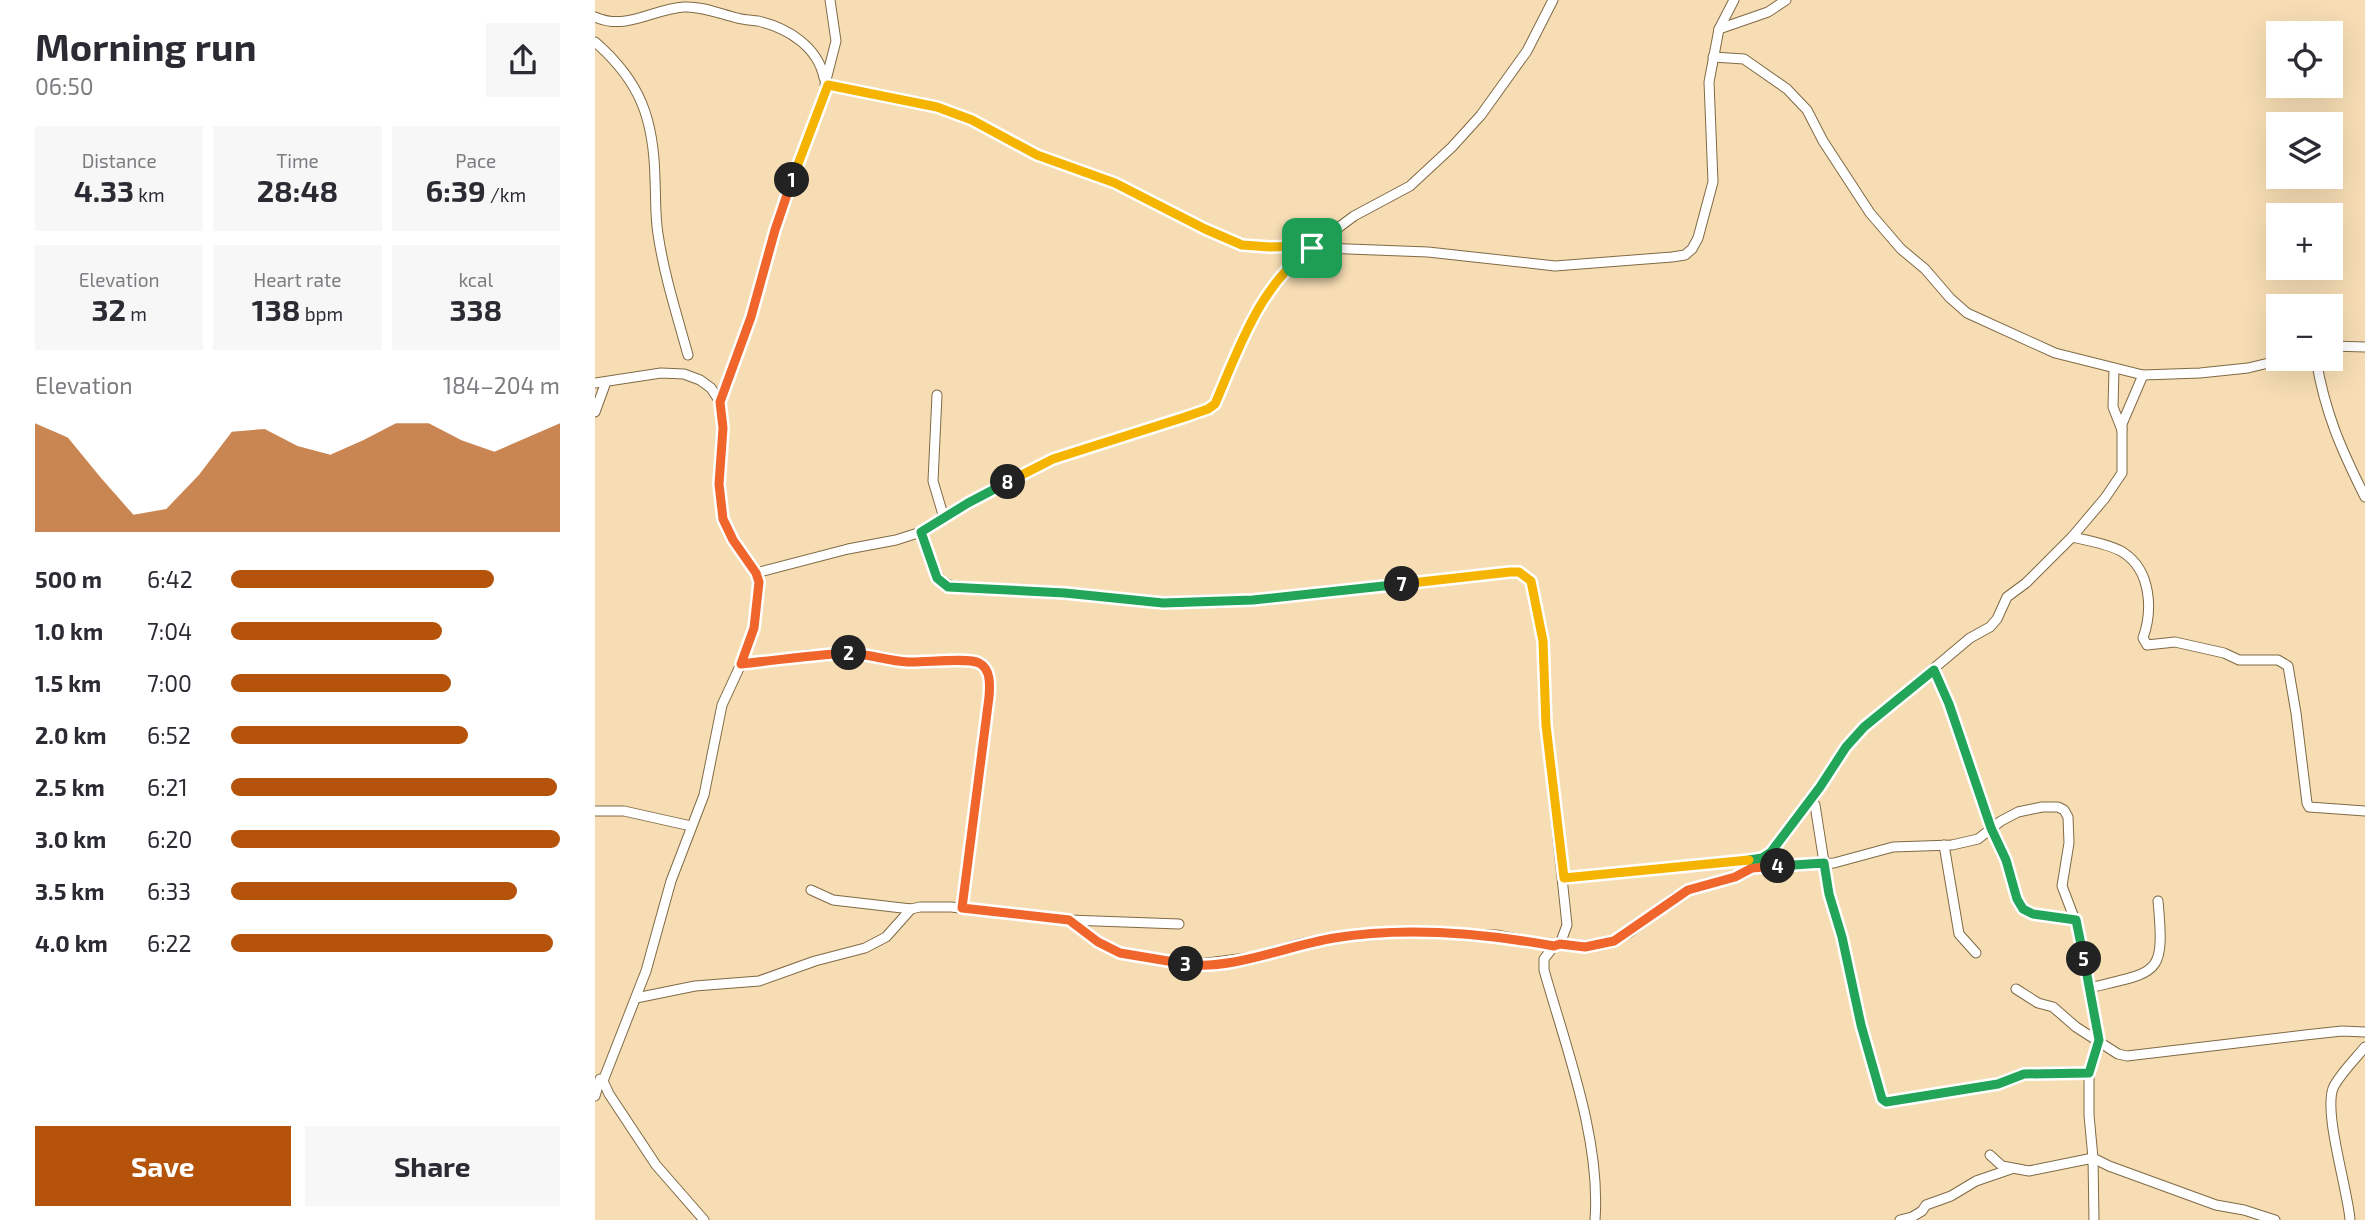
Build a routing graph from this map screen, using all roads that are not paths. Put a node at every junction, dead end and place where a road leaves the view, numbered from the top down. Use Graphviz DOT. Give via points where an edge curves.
graph roads {
  1 [pos="830,0"];
  2 [pos="1553,0"];
  3 [pos="1734,0"];
  4 [pos="1786,0"];
  5 [pos="595,17"];
  6 [pos="1719,29"];
  7 [pos="595,42"];
  8 [pos="1713,57"];
  9 [pos="827,84"];
  10 [pos="1312,248"];
  11 [pos="2343,346"];
  12 [pos="2365,347"];
  13 [pos="688,355"];
  14 [pos="2266,364"];
  15 [pos="2114,369"];
  16 [pos="2318,371"];
  17 [pos="2143,375"];
  18 [pos="606,382"];
  19 [pos="595,383"];
  20 [pos="937,395"];
  21 [pos="720,402"];
  22 [pos="595,412"];
  23 [pos="2122,430"];
  24 [pos="2365,497"];
  25 [pos="944,517"];
  26 [pos="921,532"];
  27 [pos="2072,537"];
  28 [pos="756,573"];
  29 [pos="741,664"];
  30 [pos="1934,670"];
  31 [pos="1809,799"];
  32 [pos="595,811"];
  33 [pos="2365,811"];
  34 [pos="691,827"];
  35 [pos="1991,828"];
  36 [pos="1944,845"];
  37 [pos="1762,858"];
  38 [pos="1824,863"];
  39 [pos="1752,868"];
  40 [pos="1564,878"];
  41 [pos="811,890"];
  42 [pos="2158,901"];
  43 [pos="962,908"];
  44 [pos="911,909"];
  45 [pos="1069,920"];
  46 [pos="2076,920"];
  47 [pos="1179,924"];
  48 [pos="1557,945"];
  49 [pos="1976,953"];
  50 [pos="2089,988"];
  51 [pos="2016,989"];
  52 [pos="636,998"];
  53 [pos="2365,1032"];
  54 [pos="2099,1040"];
  55 [pos="2365,1047"];
  56 [pos="2089,1073"];
  57 [pos="599,1079"];
  58 [pos="595,1096"];
  59 [pos="1990,1155"];
  60 [pos="2093,1158"];
  61 [pos="2014,1168"];
  62 [pos="704,1220"];
  63 [pos="1595,1220"];
  64 [pos="1900,1220"];
  65 [pos="2094,1220"];
  66 [pos="2275,1220"];
  67 [pos="2350,1220"];
  1 -- 9 [label="street" via="836,41"];
  2 -- 10 [label="street" via="1527,51 1452,147 1410,186 1354,216"];
  3 -- 6 [label="street"];
  4 -- 6 [label="street" via="1768,12"];
  5 -- 9 [label="street" via="632,22 692,7 758,21 784,31 811,50"];
  6 -- 8 [label="street"];
  7 -- 13 [label="street" via="621,68 646,111 653,137 658,238"];
  8 -- 10 [label="street" via="1709,82 1713,182 1698,238 1685,255 1555,266 1428,252"];
  8 -- 15 [label="street" via="1744,59 1787,89 1807,110 1870,214 1967,313 2055,353"];
  9 -- 10 [label="street" via="937,107 972,120 1037,155 1115,183 1242,245"];
  9 -- 21 [label="street"];
  10 -- 25 [label="street" via="1281,276 1253,316 1215,404 1053,459"];
  11 -- 12 [label="street"];
  14 -- 17 [label="street"];
  15 -- 17 [label="street"];
  15 -- 23 [label="street" via="2113,407"];
  16 -- 24 [label="street" via="2327,413"];
  17 -- 23 [label="street"];
  18 -- 19 [label="street"];
  18 -- 21 [label="street" via="684,374 711,388"];
  18 -- 22 [label="street"];
  20 -- 25 [label="street" via="933,481"];
  21 -- 28 [label="street" via="723,519"];
  23 -- 27 [label="street" via="2122,473"];
  25 -- 26 [label="street"];
  26 -- 28 [label="street"];
  26 -- 40 [label="street" via="937,578 948,587 963,589 1163,603 1253,600 1510,572 1526,576 1534,592 1543,641 1546,725"];
  27 -- 30 [label="street" via="2007,597 1994,622"];
  27 -- 33 [label="street" via="2122,550 2135,561 2149,597 2143,638 2147,645 2175,642 2239,660 2278,660 2288,666 2309,807"];
  28 -- 29 [label="street" via="759,593 754,628"];
  29 -- 34 [label="street" via="722,705 704,795"];
  29 -- 43 [label="street" via="846,653 910,662 982,664 990,685"];
  30 -- 31 [label="street" via="1864,727"];
  30 -- 35 [label="street"];
  31 -- 37 [label="street"];
  31 -- 38 [label="street" via="1815,805"];
  32 -- 34 [label="street" via="624,811"];
  34 -- 52 [label="street"];
  35 -- 36 [label="street" via="1978,838"];
  35 -- 46 [label="street" via="2023,909"];
  35 -- 46 [label="street" via="2018,812 2042,807 2064,810 2069,843 2062,886"];
  36 -- 38 [label="street" via="1881,849"];
  36 -- 49 [label="street" via="1959,934"];
  37 -- 39 [label="street"];
  37 -- 40 [label="street"];
  38 -- 39 [label="street"];
  38 -- 56 [label="street" via="1882,1099 1998,1084 2024,1074"];
  39 -- 48 [label="street" via="1688,890 1614,941 1585,947"];
  40 -- 48 [label="street" via="1567,925"];
  41 -- 44 [label="street" via="833,900"];
  42 -- 50 [label="street" via="2162,941 2158,960 2138,977"];
  43 -- 44 [label="street"];
  43 -- 45 [label="street"];
  44 -- 52 [label="street" via="886,937 865,948 759,981 695,985"];
  45 -- 47 [label="street"];
  45 -- 48 [label="street" via="1120,953 1192,965 1384,932 1496,935"];
  46 -- 50 [label="street"];
  48 -- 63 [label="street" via="1544,959 1544,970 1579,1090 1595,1179"];
  50 -- 54 [label="street"];
  51 -- 54 [label="street" via="2053,1007"];
  52 -- 57 [label="street"];
  53 -- 54 [label="street" via="2305,1034 2127,1056"];
  54 -- 56 [label="street"];
  55 -- 67 [label="street" via="2332,1093"];
  56 -- 60 [label="street"];
  57 -- 58 [label="street"];
  57 -- 62 [label="street" via="656,1165"];
  59 -- 61 [label="street" via="2002,1166"];
  60 -- 61 [label="street" via="2029,1171"];
  60 -- 65 [label="street"];
  60 -- 66 [label="street" via="2216,1205"];
  61 -- 64 [label="street" via="1976,1181"];
}
